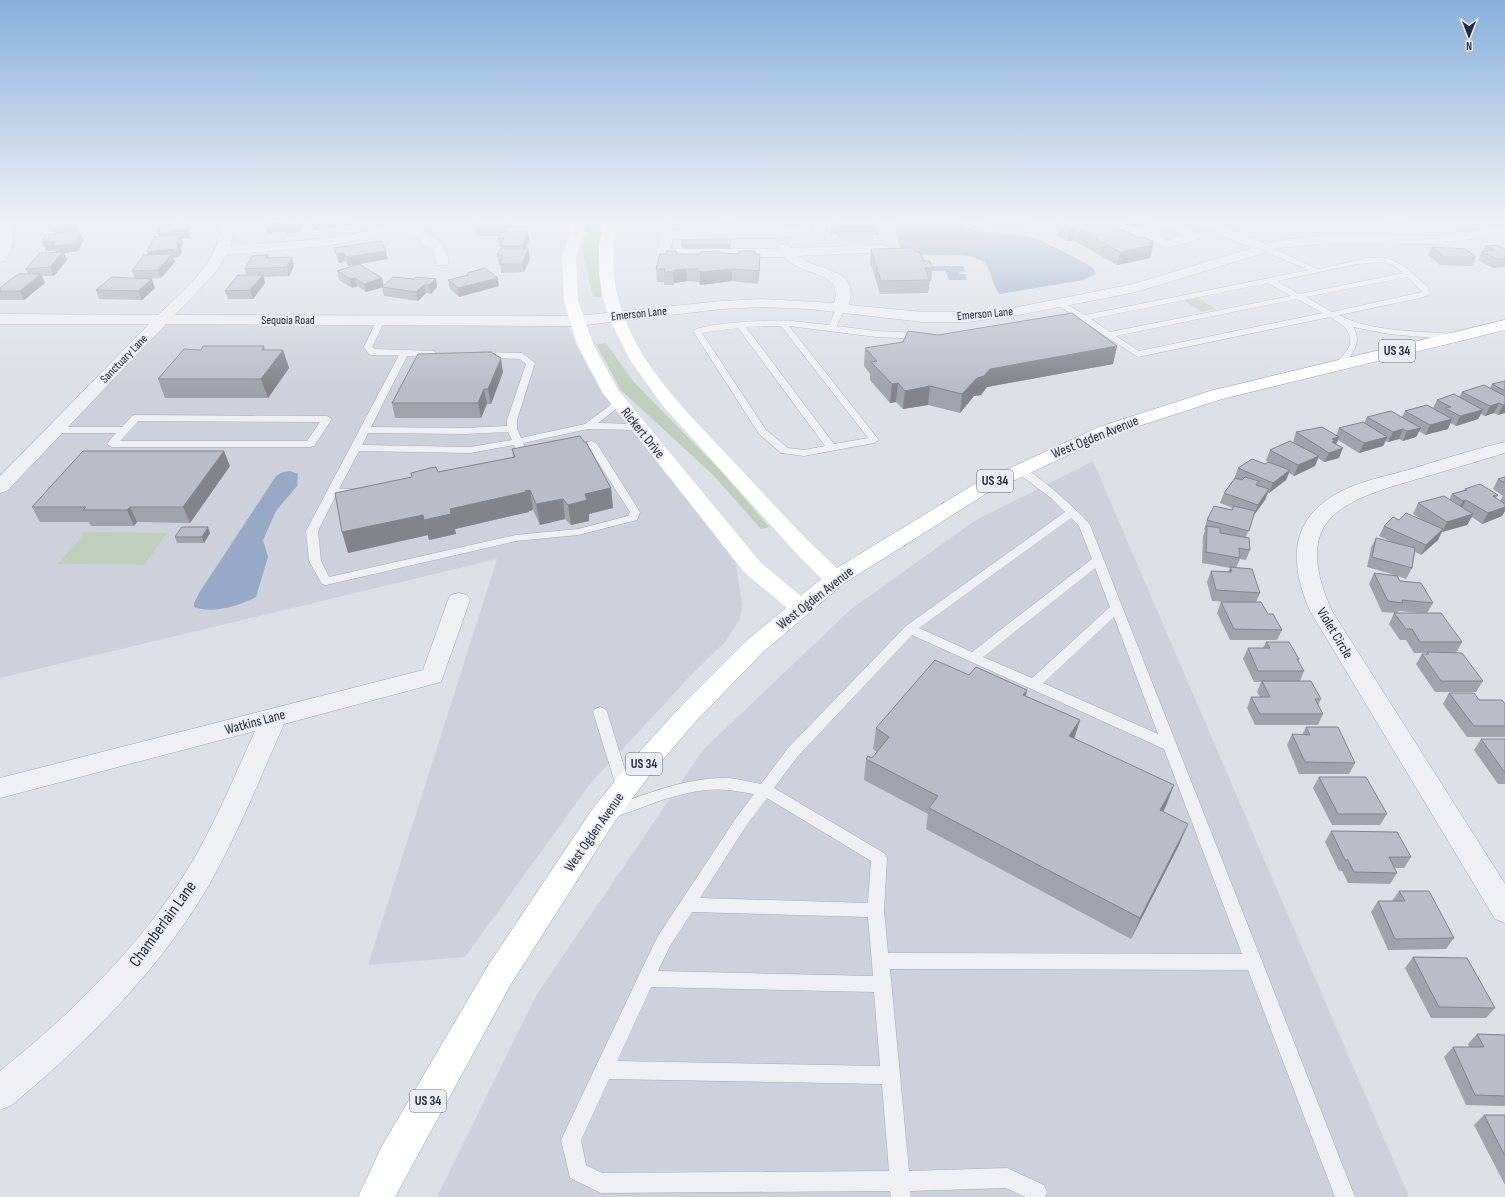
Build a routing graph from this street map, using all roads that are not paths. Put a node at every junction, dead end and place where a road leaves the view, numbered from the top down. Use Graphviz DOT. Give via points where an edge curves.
graph roads {
  1 [pos="205,275"];
  2 [pos="570,275"];
  3 [pos="607,275"];
  4 [pos="830,275"];
  5 [pos="1180,275"];
  6 [pos="1299,275"];
  7 [pos="1405,275"];
  8 [pos="1410,275"];
  9 [pos="1270,281"];
  10 [pos="1298,296"];
  11 [pos="1061,303"];
  12 [pos="840,308"];
  13 [pos="1330,314"];
  14 [pos="615,316"];
  15 [pos="1083,318"];
  16 [pos="0,319"];
  17 [pos="163,320"];
  18 [pos="380,320"];
  19 [pos="577,321"];
  20 [pos="783,323"];
  21 [pos="1347,323"];
  22 [pos="1052,324"];
  23 [pos="740,325"];
  24 [pos="1505,325"];
  25 [pos="832,328"];
  26 [pos="1108,335"];
  27 [pos="934,336"];
  28 [pos="1455,337"];
  29 [pos="404,354"];
  30 [pos="443,355"];
  31 [pos="475,355"];
  32 [pos="1339,364"];
  33 [pos="617,401"];
  34 [pos="588,426"];
  35 [pos="638,427"];
  36 [pos="512,429"];
  37 [pos="56,430"];
  38 [pos="123,430"];
  39 [pos="365,430"];
  40 [pos="517,442"];
  41 [pos="1505,447"];
  42 [pos="356,448"];
  43 [pos="832,448"];
  44 [pos="562,450"];
  45 [pos="525,458"];
  46 [pos="1019,469"];
  47 [pos="0,487"];
  48 [pos="367,490"];
  49 [pos="333,492"];
  50 [pos="1073,512"];
  51 [pos="1098,560"];
  52 [pos="835,579"];
  53 [pos="459,600"];
  54 [pos="800,607"];
  55 [pos="1116,608"];
  56 [pos="910,628"];
  57 [pos="974,657"];
  58 [pos="1034,684"];
  59 [pos="600,712"];
  60 [pos="274,717"];
  61 [pos="1169,745"];
  62 [pos="0,788"];
  63 [pos="624,789"];
  64 [pos="765,790"];
  65 [pos="603,816"];
  66 [pos="688,905"];
  67 [pos="876,910"];
  68 [pos="1505,910"];
  69 [pos="881,961"];
  70 [pos="1254,962"];
  71 [pos="646,979"];
  72 [pos="883,984"];
  73 [pos="604,1070"];
  74 [pos="889,1075"];
  75 [pos="0,1092"];
  76 [pos="900,1189"];
  77 [pos="1037,1192"];
  78 [pos="376,1197"];
  79 [pos="1345,1197"];
  1 -- 17 [label="street, Sanctuary Lane"];
  2 -- 19 [label="street, Rickert Drive" via="571,302"];
  3 -- 14 [label="street"];
  4 -- 12 [label="street" via="844,286 846,293"];
  5 -- 11 [label="street, Emerson Lane" via="1152,284"];
  6 -- 9 [label="lane"];
  7 -- 10 [label="lane"];
  8 -- 13 [label="lane" via="1426,293"];
  9 -- 10 [label="lane"];
  9 -- 15 [label="lane"];
  10 -- 13 [label="lane"];
  10 -- 26 [label="lane"];
  11 -- 12 [label="street, Emerson Lane" via="968,317 923,317"];
  11 -- 15 [label="lane"];
  12 -- 14 [label="street, Emerson Lane" via="791,303 736,304"];
  12 -- 25 [label="lane"];
  13 -- 21 [label="lane"];
  13 -- 26 [label="lane" via="1138,354"];
  14 -- 19 [label="street, Emerson Lane"];
  14 -- 52 [label="street" via="636,358 669,402 804,550"];
  15 -- 22 [label="lane"];
  15 -- 26 [label="lane"];
  16 -- 17 [label="street, Sequoia Road"];
  17 -- 18 [label="street, Sequoia Road"];
  17 -- 37 [label="street, Sanctuary Lane"];
  18 -- 19 [label="street, Sequoia Road"];
  18 -- 29 [label="lane" via="368,347 372,352"];
  19 -- 33 [label="street, Rickert Drive" via="585,344"];
  20 -- 23 [label="lane"];
  20 -- 25 [label="lane"];
  20 -- 43 [label="lane" via="874,440"];
  21 -- 28 [label="lane" via="1389,331"];
  21 -- 32 [label="lane" via="1353,333 1353,347"];
  23 -- 43 [label="lane"];
  23 -- 43 [label="lane" via="696,330 762,432 785,451 804,453"];
  24 -- 28 [label="street, West Ogden Avenue / US 34"];
  25 -- 27 [label="lane" via="876,334"];
  28 -- 32 [label="street, West Ogden Avenue / US 34"];
  29 -- 30 [label="lane"];
  29 -- 39 [label="lane"];
  31 -- 36 [label="lane" via="522,356 532,363 512,420"];
  32 -- 46 [label="street, West Ogden Avenue / US 34" via="1216,395 1168,410 1105,431"];
  33 -- 34 [label="lane" via="612,408"];
  33 -- 35 [label="street, Rickert Drive"];
  34 -- 35 [label="lane"];
  34 -- 40 [label="lane"];
  35 -- 54 [label="street, Rickert Drive" via="753,568"];
  36 -- 39 [label="lane"];
  36 -- 40 [label="lane"];
  37 -- 38 [label="lane"];
  37 -- 47 [label="street, Sanctuary Lane"];
  38 -- 38 [label="lane" via="112,444 310,444 327,419 135,418"];
  39 -- 42 [label="lane"];
  40 -- 42 [label="lane" via="470,450"];
  40 -- 45 [label="lane"];
  41 -- 68 [label="street, Violet Circle" via="1376,485 1347,497 1320,518 1305,555 1308,581 1321,611"];
  42 -- 49 [label="lane"];
  44 -- 49 [label="lane" via="592,444 634,512 633,518 578,532 516,538 326,581 315,561 312,532"];
  46 -- 50 [label="lane"];
  46 -- 52 [label="street, West Ogden Avenue / US 34" via="934,516"];
  48 -- 49 [label="lane"];
  50 -- 51 [label="lane" via="1084,525"];
  50 -- 56 [label="lane"];
  51 -- 55 [label="lane"];
  51 -- 57 [label="lane"];
  52 -- 54 [label="street, West Ogden Avenue / US 34"];
  53 -- 60 [label="street, Watkins Lane" via="433,676"];
  54 -- 63 [label="street, West Ogden Avenue / US 34" via="754,648 688,714"];
  55 -- 58 [label="lane"];
  55 -- 61 [label="lane"];
  56 -- 57 [label="lane"];
  56 -- 64 [label="lane" via="794,752"];
  57 -- 58 [label="lane"];
  58 -- 61 [label="lane"];
  59 -- 63 [label="lane"];
  60 -- 62 [label="street, Watkins Lane"];
  60 -- 75 [label="street, Chamberlain Lane" via="208,858 163,928 140,958 94,1008"];
  61 -- 70 [label="lane"];
  63 -- 65 [label="street, West Ogden Avenue / US 34"];
  64 -- 65 [label="lane" via="728,784 694,786 657,796"];
  64 -- 66 [label="lane"];
  64 -- 67 [label="lane" via="879,858"];
  65 -- 78 [label="street, West Ogden Avenue / US 34" via="492,986"];
  66 -- 67 [label="lane"];
  66 -- 71 [label="lane" via="664,941"];
  67 -- 69 [label="lane"];
  69 -- 70 [label="lane"];
  69 -- 72 [label="lane"];
  70 -- 79 [label="lane"];
  71 -- 72 [label="lane"];
  71 -- 73 [label="lane"];
  72 -- 74 [label="lane"];
  73 -- 74 [label="lane"];
  73 -- 76 [label="lane" via="571,1140 577,1171 601,1183"];
  74 -- 76 [label="lane"];
  76 -- 77 [label="lane" via="1007,1178"];
}
